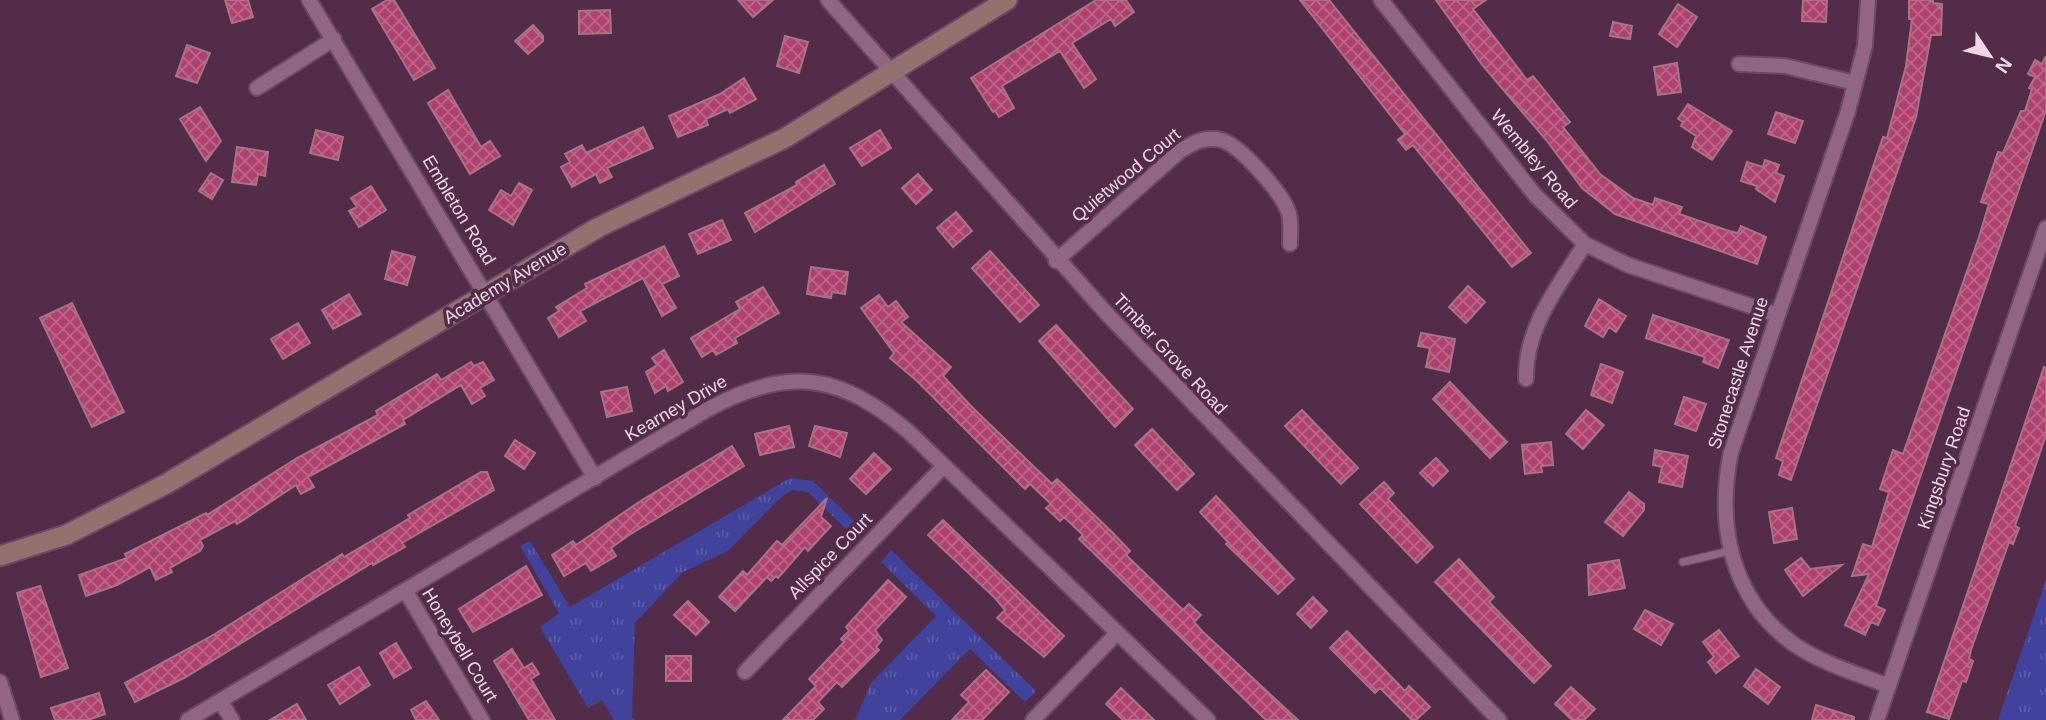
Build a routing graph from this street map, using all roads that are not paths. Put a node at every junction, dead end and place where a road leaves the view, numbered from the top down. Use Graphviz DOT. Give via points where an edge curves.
graph roads {
  1 [pos="309,0"];
  2 [pos="828,0"];
  3 [pos="1007,0"];
  4 [pos="1381,0"];
  5 [pos="1868,0"];
  6 [pos="334,39"];
  7 [pos="1739,64"];
  8 [pos="890,72"];
  9 [pos="1855,83"];
  10 [pos="257,88"];
  11 [pos="2046,228"];
  12 [pos="1290,244"];
  13 [pos="1585,244"];
  14 [pos="1056,261"];
  15 [pos="486,294"];
  16 [pos="1778,315"];
  17 [pos="1526,379"];
  18 [pos="943,467"];
  19 [pos="595,478"];
  20 [pos="1730,551"];
  21 [pos="0,556"];
  22 [pos="1683,562"];
  23 [pos="405,590"];
  24 [pos="1117,633"];
  25 [pos="745,673"];
  26 [pos="0,682"];
  27 [pos="1889,686"];
  28 [pos="221,702"];
  29 [pos="12,720"];
  30 [pos="188,720"];
  31 [pos="232,720"];
  32 [pos="482,720"];
  33 [pos="1033,720"];
  34 [pos="1208,720"];
  35 [pos="1499,720"];
  36 [pos="1877,720"];
  1 -- 6 [label="street, Embleton Road"];
  2 -- 8 [label="street, Timber Grove Road"];
  3 -- 8 [label="street, Academy Avenue"];
  4 -- 13 [label="street, Wembley Road" via="1535,195"];
  5 -- 9 [label="street, Stonecastle Avenue" via="1865,46"];
  6 -- 10 [label="street"];
  6 -- 15 [label="street, Embleton Road"];
  7 -- 9 [label="street" via="1785,66"];
  8 -- 14 [label="street, Timber Grove Road"];
  8 -- 15 [label="street, Academy Avenue" via="785,138 599,227"];
  9 -- 16 [label="street, Stonecastle Avenue"];
  11 -- 27 [label="street, Kingsbury Road"];
  12 -- 14 [label="street, Quietwood Court" via="1287,208 1245,155 1220,139 1200,139 1180,150"];
  13 -- 16 [label="street, Wembley Road" via="1628,265"];
  13 -- 17 [label="street" via="1528,342"];
  14 -- 35 [label="street, Timber Grove Road"];
  15 -- 19 [label="street, Embleton Road"];
  15 -- 21 [label="street, Academy Avenue" via="109,516"];
  16 -- 20 [label="street, Stonecastle Avenue" via="1726,476 1724,507"];
  18 -- 19 [label="street, Kearney Drive" via="909,432 860,396 815,382 789,382 742,392"];
  18 -- 24 [label="street, Kearney Drive"];
  18 -- 25 [label="street, Allspice Court"];
  19 -- 23 [label="street, Kearney Drive"];
  20 -- 22 [label="lane"];
  20 -- 27 [label="street, Stonecastle Avenue" via="1745,592 1774,627 1817,658"];
  23 -- 28 [label="street, Kearney Drive"];
  23 -- 32 [label="street, Honeybell Court"];
  24 -- 33 [label="street"];
  24 -- 34 [label="street, Kearney Drive"];
  26 -- 29 [label="street"];
  27 -- 36 [label="street, Kingsbury Road"];
  28 -- 30 [label="street, Kearney Drive"];
  28 -- 31 [label="street"];
}
